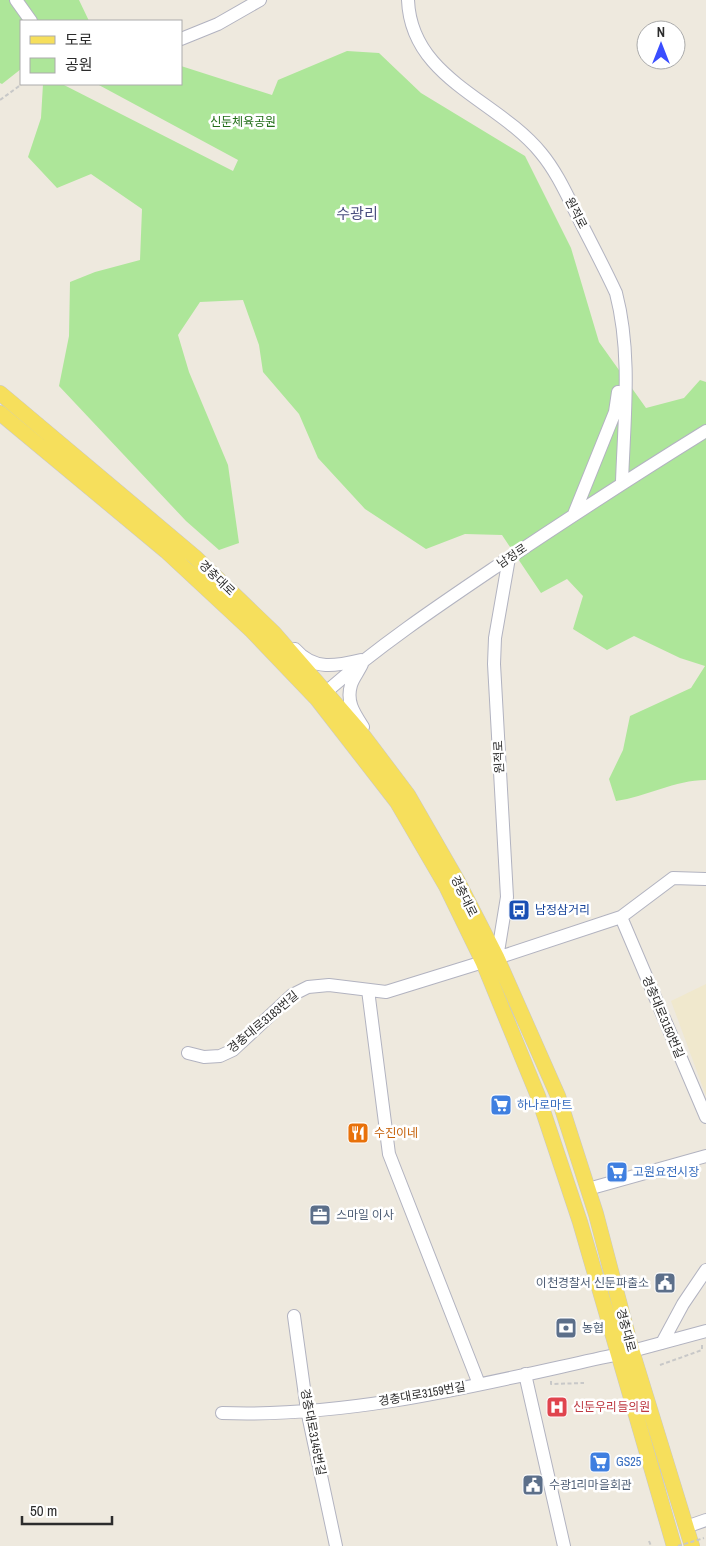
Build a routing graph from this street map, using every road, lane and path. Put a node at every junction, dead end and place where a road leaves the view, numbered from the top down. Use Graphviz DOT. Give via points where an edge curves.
graph roads {
  1 [pos="16,0"];
  2 [pos="260,0"];
  3 [pos="408,0"];
  4 [pos="30,20"];
  5 [pos="182,39"];
  6 [pos="21,85"];
  7 [pos="0,100"];
  8 [pos="624,340"];
  9 [pos="0,393"];
  10 [pos="0,413"];
  11 [pos="706,431"];
  12 [pos="622,482"];
  13 [pos="574,514"];
  14 [pos="509,558"];
  15 [pos="274,633"];
  16 [pos="364,659"];
  17 [pos="321,695"];
  18 [pos="376,751"];
  19 [pos="705,878"];
  20 [pos="621,917"];
  21 [pos="490,960"];
  22 [pos="368,990"];
  23 [pos="188,1053"];
  24 [pos="706,1117"];
  25 [pos="706,1156"];
  26 [pos="588,1189"];
  27 [pos="706,1270"];
  28 [pos="294,1316"];
  29 [pos="704,1331"];
  30 [pos="662,1343"];
  31 [pos="625,1353"];
  32 [pos="660,1365"];
  33 [pos="547,1370"];
  34 [pos="525,1374"];
  35 [pos="584,1383"];
  36 [pos="479,1384"];
  37 [pos="307,1410"];
  38 [pos="222,1413"];
  39 [pos="706,1520"];
  40 [pos="686,1526"];
  41 [pos="649,1541"];
  42 [pos="698,1542"];
  43 [pos="336,1546"];
  44 [pos="564,1546"];
  45 [pos="651,1546"];
  46 [pos="674,1546"];
  47 [pos="678,1546"];
  1 -- 4 [label="street"];
  2 -- 5 [label="street" via="218,24"];
  3 -- 8 [label="street, 원적로" via="414,31 423,52 439,69 524,134 555,172 616,293"];
  6 -- 7 [label="path"];
  8 -- 12 [label="street, 원적로"];
  8 -- 13 [label="street" via="615,412"];
  9 -- 15 [label="main road, 경충대로" via="195,557"];
  10 -- 17 [label="main road, 경충대로" via="166,550"];
  11 -- 12 [label="street, 남정로"];
  12 -- 13 [label="street, 남정로"];
  13 -- 14 [label="street, 남정로"];
  14 -- 16 [label="street, 남정로"];
  14 -- 21 [label="street, 원적로" via="495,638 494,664 507,897"];
  15 -- 16 [label="street" via="285,636 299,654 320,666"];
  15 -- 17 [label="main road, 경충대로"];
  16 -- 17 [label="street, 남정로"];
  16 -- 18 [label="street" via="351,684 351,710 376,744"];
  17 -- 18 [label="main road, 경충대로"];
  17 -- 21 [label="main road, 경충대로" via="397,802"];
  18 -- 21 [label="main road, 경충대로" via="408,795 457,880"];
  19 -- 20 [label="street, 경충대로3183번길" via="673,878"];
  20 -- 21 [label="street, 경충대로3183번길"];
  20 -- 24 [label="street, 경충대로3150번길"];
  21 -- 22 [label="street, 경충대로3183번길" via="386,992"];
  21 -- 26 [label="main road, 경충대로" via="558,1096"];
  21 -- 31 [label="main road, 경충대로"];
  22 -- 23 [label="street, 경충대로3183번길" via="329,984 308,987 292,995 233,1050 220,1056"];
  22 -- 36 [label="street" via="389,1154"];
  25 -- 26 [label="street"];
  26 -- 31 [label="main road, 경충대로"];
  27 -- 30 [label="street" via="682,1304"];
  28 -- 37 [label="street, 경충대로3145번길"];
  29 -- 30 [label="street, 경충대로3159번길"];
  29 -- 32 [label="path" via="702,1350"];
  30 -- 31 [label="street, 경충대로3159번길"];
  31 -- 33 [label="street, 경충대로3159번길"];
  31 -- 40 [label="main road, 경충대로"];
  31 -- 46 [label="main road, 경충대로"];
  33 -- 34 [label="street, 경충대로3159번길"];
  33 -- 35 [label="path" via="551,1384"];
  34 -- 36 [label="street, 경충대로3159번길"];
  34 -- 44 [label="street"];
  36 -- 37 [label="street, 경충대로3159번길" via="391,1401"];
  37 -- 38 [label="street, 경충대로3159번길"];
  37 -- 43 [label="street, 경충대로3145번길"];
  39 -- 40 [label="street"];
  40 -- 42 [label="main road, 경충대로"];
  41 -- 45 [label="path"];
  42 -- 47 [label="path, bridge"];
}
